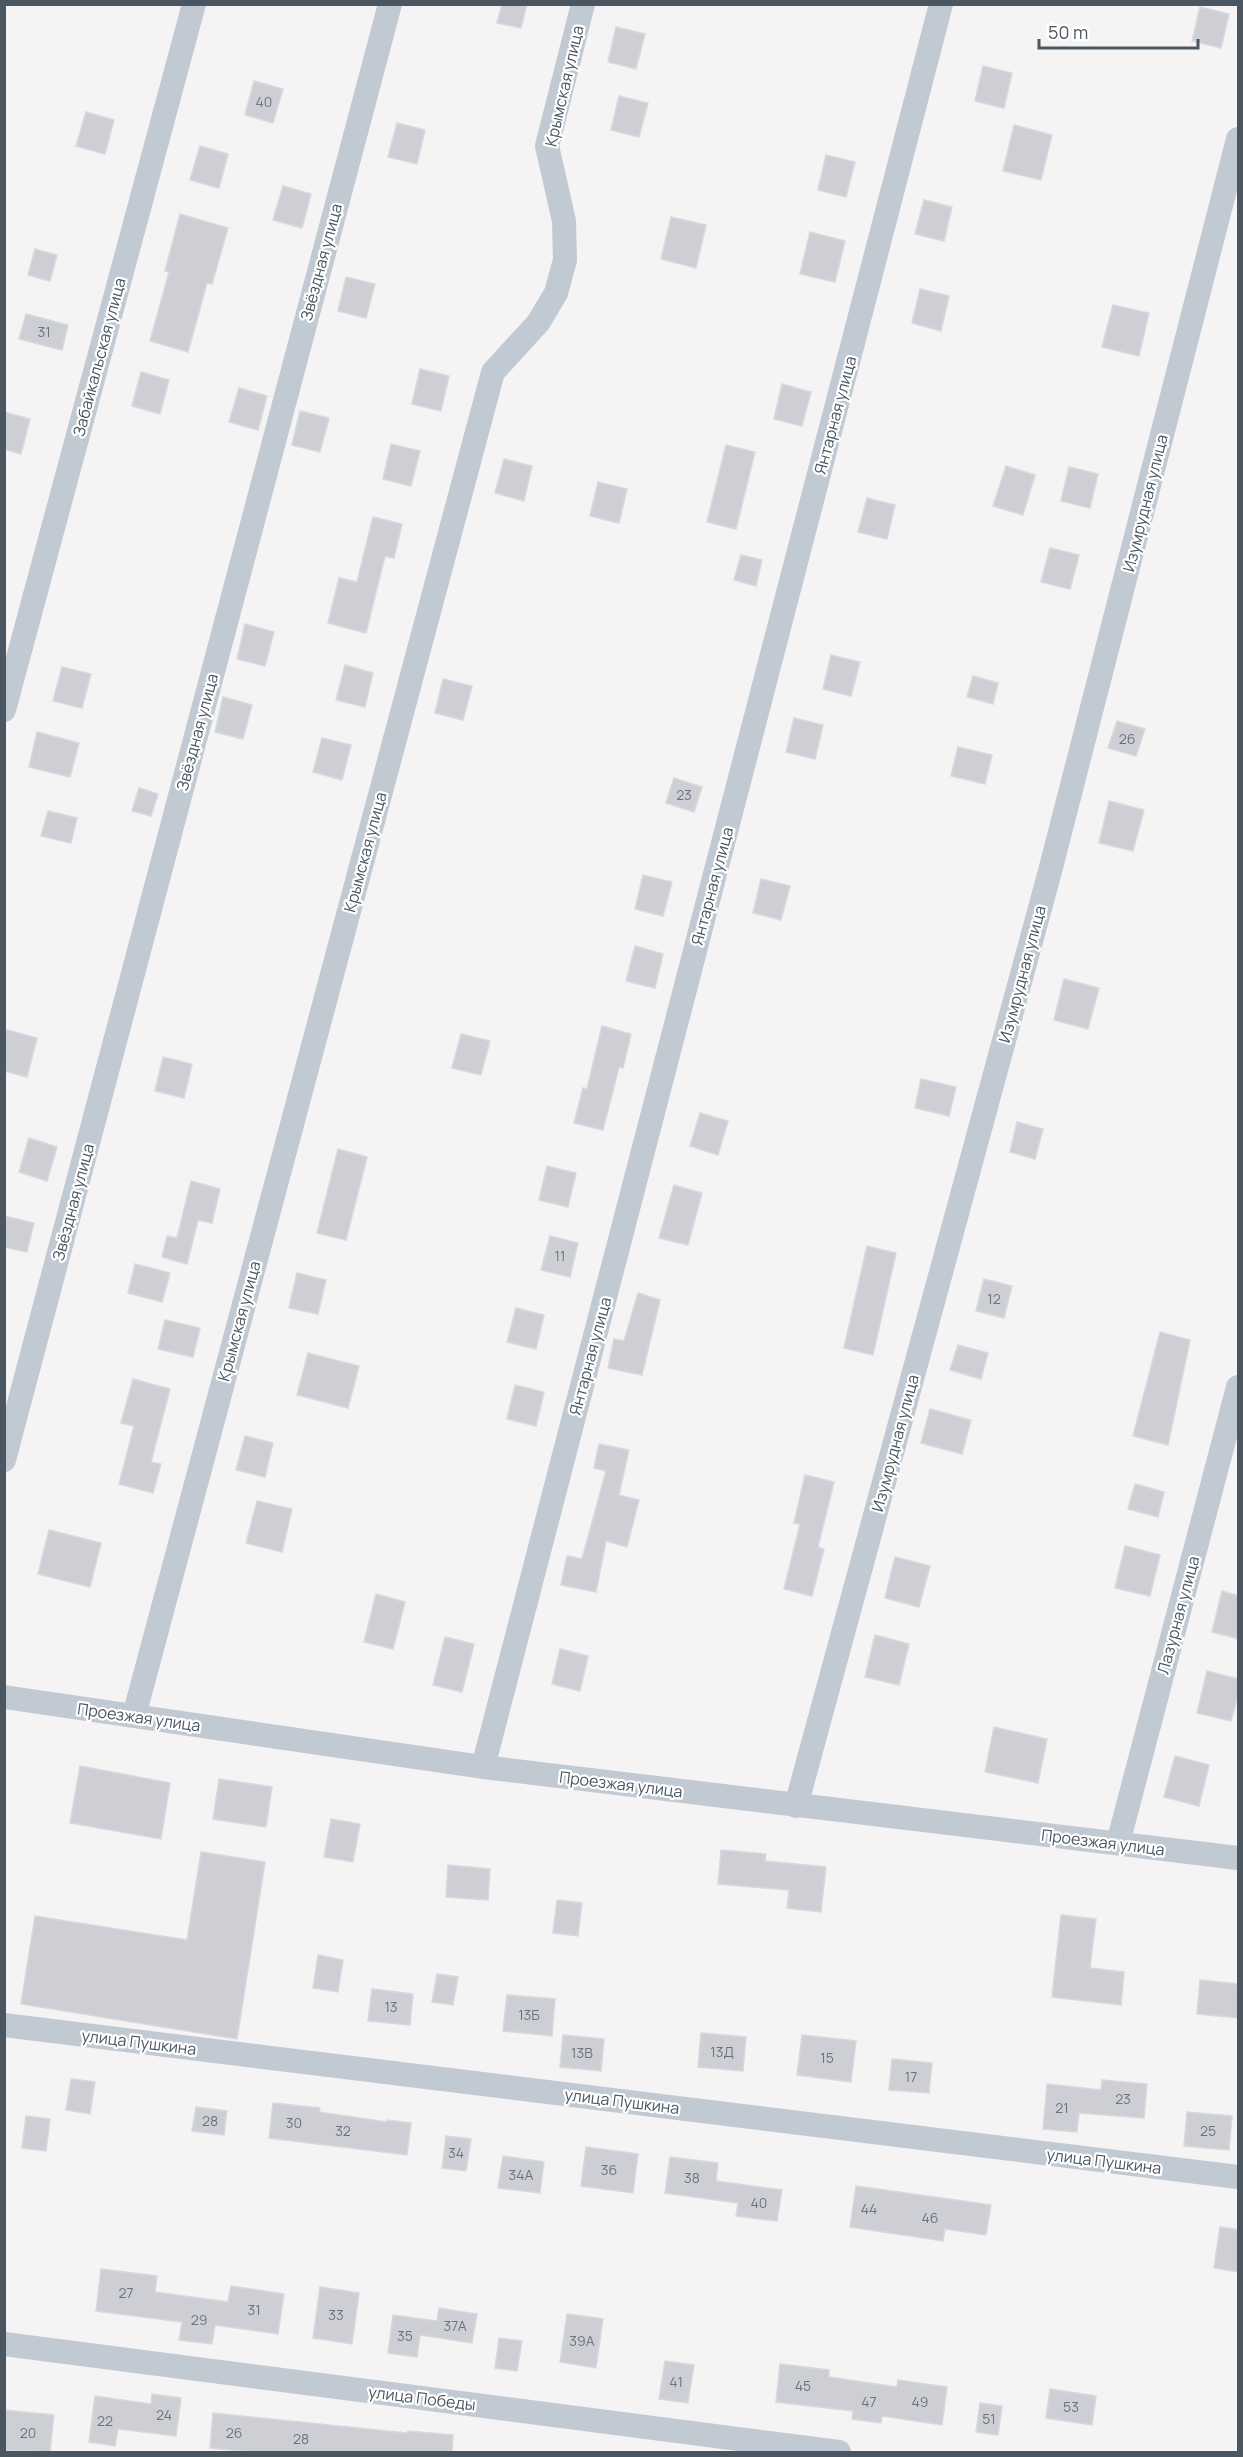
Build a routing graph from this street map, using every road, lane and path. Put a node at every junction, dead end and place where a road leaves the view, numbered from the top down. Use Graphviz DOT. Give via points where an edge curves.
graph roads {
  1 [pos="194,4"];
  2 [pos="390,4"];
  3 [pos="583,4"];
  4 [pos="941,4"];
  5 [pos="1239,139"];
  6 [pos="4,710"];
  7 [pos="1239,1388"];
  8 [pos="4,1460"];
  9 [pos="4,1697"];
  10 [pos="134,1716"];
  11 [pos="483,1767"];
  12 [pos="796,1806"];
  13 [pos="1118,1843"];
  14 [pos="1239,1858"];
  15 [pos="4,2025"];
  16 [pos="1239,2177"];
  17 [pos="4,2344"];
  18 [pos="839,2452"];
  1 -- 6 [label="street, Забайкальская улица"];
  2 -- 8 [label="street, Звёздная улица"];
  3 -- 10 [label="street, Крымская улица" via="547,147 564,221 565,260 556,293 538,323 494,372"];
  4 -- 11 [label="street, Янтарная улица"];
  5 -- 12 [label="street, Изумрудная улица" via="1049,875"];
  7 -- 13 [label="street, Лазурная улица"];
  9 -- 10 [label="street, Проезжая улица"];
  10 -- 11 [label="street, Проезжая улица"];
  11 -- 12 [label="street, Проезжая улица"];
  12 -- 13 [label="street, Проезжая улица"];
  13 -- 14 [label="street, Проезжая улица"];
  15 -- 16 [label="street, улица Пушкина"];
  17 -- 18 [label="street, улица Победы"];
}
